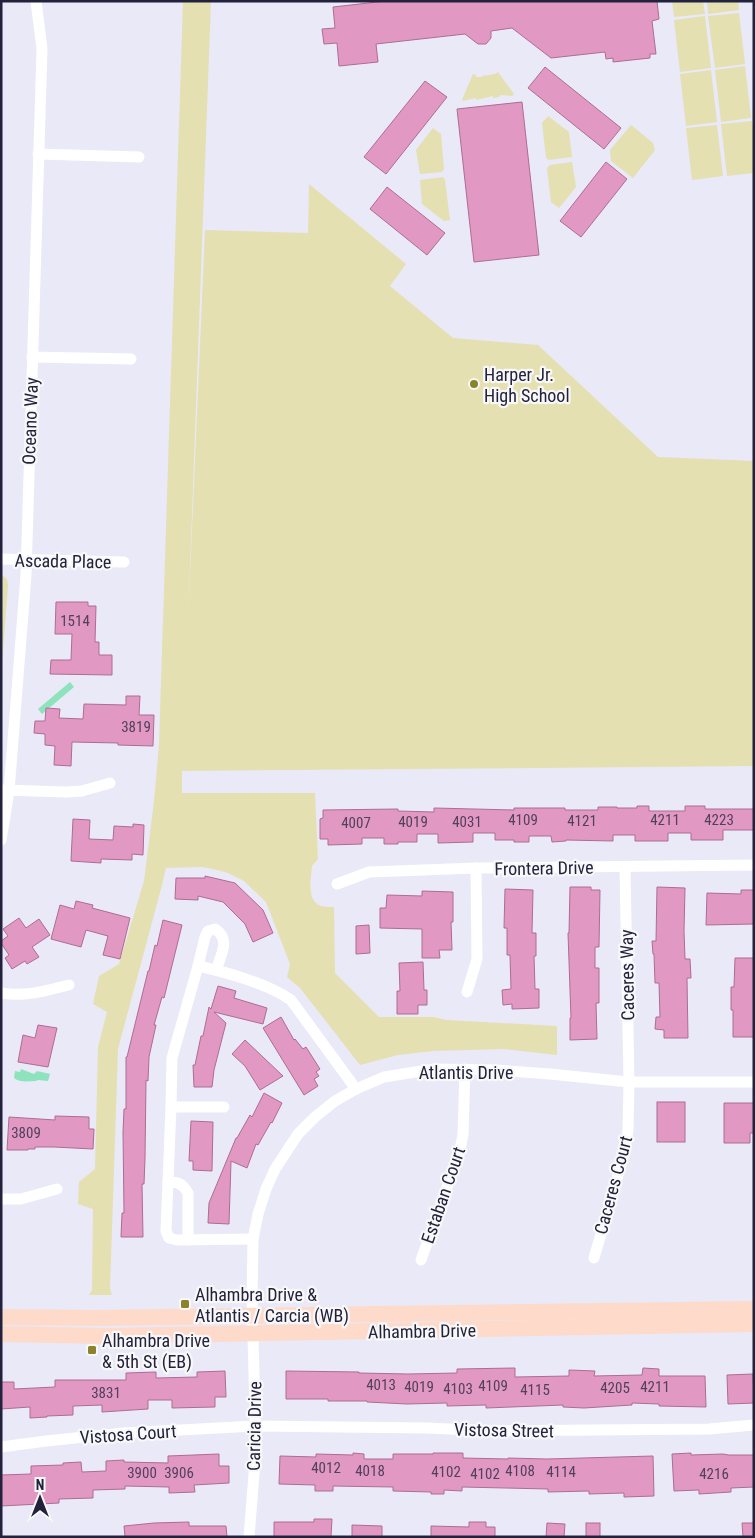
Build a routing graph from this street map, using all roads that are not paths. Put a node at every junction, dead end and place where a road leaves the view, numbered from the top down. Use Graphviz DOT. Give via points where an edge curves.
graph roads {
  1 [pos="36,1"];
  2 [pos="38,154"];
  3 [pos="139,157"];
  4 [pos="32,357"];
  5 [pos="131,359"];
  6 [pos="1,559"];
  7 [pos="26,560"];
  8 [pos="124,562"];
  9 [pos="110,783"];
  10 [pos="5,791"];
  11 [pos="1,840"];
  12 [pos="754,865"];
  13 [pos="625,867"];
  14 [pos="476,868"];
  15 [pos="337,884"];
  16 [pos="198,966"];
  17 [pos="216,970"];
  18 [pos="69,984"];
  19 [pos="466,992"];
  20 [pos="1,993"];
  21 [pos="465,1069"];
  22 [pos="629,1082"];
  23 [pos="754,1082"];
  24 [pos="356,1089"];
  25 [pos="171,1107"];
  26 [pos="224,1107"];
  27 [pos="168,1182"];
  28 [pos="57,1189"];
  29 [pos="1,1199"];
  30 [pos="252,1239"];
  31 [pos="188,1240"];
  32 [pos="594,1258"];
  33 [pos="421,1260"];
  34 [pos="754,1309"];
  35 [pos="252,1315"];
  36 [pos="1,1317"];
  37 [pos="754,1324"];
  38 [pos="1,1334"];
  39 [pos="253,1334"];
  40 [pos="754,1425"];
  41 [pos="255,1426"];
  42 [pos="1,1447"];
  43 [pos="249,1537"];
  1 -- 2 [label="street, Oceano Way" via="42,50"];
  2 -- 3 [label="street"];
  2 -- 4 [label="street, Oceano Way"];
  4 -- 5 [label="street"];
  4 -- 7 [label="street, Oceano Way"];
  6 -- 7 [label="street, Ascada Place"];
  7 -- 8 [label="street, Ascada Place"];
  7 -- 10 [label="street, Oceano Way"];
  9 -- 10 [label="street" via="82,791"];
  10 -- 11 [label="street, Oceano Way"];
  12 -- 13 [label="street, Frontera Drive"];
  13 -- 14 [label="street, Frontera Drive"];
  13 -- 22 [label="street, Caceres Way"];
  14 -- 15 [label="street, Frontera Drive" via="369,872"];
  14 -- 19 [label="street" via="477,960"];
  16 -- 17 [label="street"];
  16 -- 17 [label="street" via="205,937 208,931 215,929 224,937"];
  16 -- 25 [label="street" via="172,1058"];
  17 -- 24 [label="street" via="279,991 291,1000"];
  18 -- 20 [label="street" via="32,995"];
  21 -- 22 [label="street, Atlantis Drive"];
  21 -- 24 [label="street, Atlantis Drive" via="434,1069 384,1077"];
  21 -- 33 [label="street, Estaban Court" via="463,1135 459,1154"];
  22 -- 23 [label="street, Atlantis Drive"];
  22 -- 32 [label="street, Caceres Court" via="628,1130 623,1158"];
  24 -- 30 [label="street, Atlantis Drive" via="314,1117 284,1153 266,1189"];
  25 -- 26 [label="street"];
  25 -- 27 [label="street"];
  27 -- 31 [label="street" via="179,1182 188,1193"];
  27 -- 31 [label="street" via="166,1231 169,1238"];
  28 -- 29 [label="street" via="21,1199"];
  30 -- 31 [label="street"];
  30 -- 35 [label="street, Atlantis Drive"];
  34 -- 35 [label="main road, Alhambra Drive"];
  35 -- 36 [label="main road, Alhambra Drive"];
  35 -- 39 [label="street, Caricia Drive"];
  37 -- 39 [label="main road, Alhambra Drive"];
  38 -- 39 [label="main road, Alhambra Drive"];
  39 -- 41 [label="street, Caricia Drive"];
  40 -- 41 [label="street, Vistosa Street" via="709,1429 503,1431"];
  41 -- 42 [label="street, Vistosa Court" via="124,1433"];
  41 -- 43 [label="street, Caricia Drive"];
}
